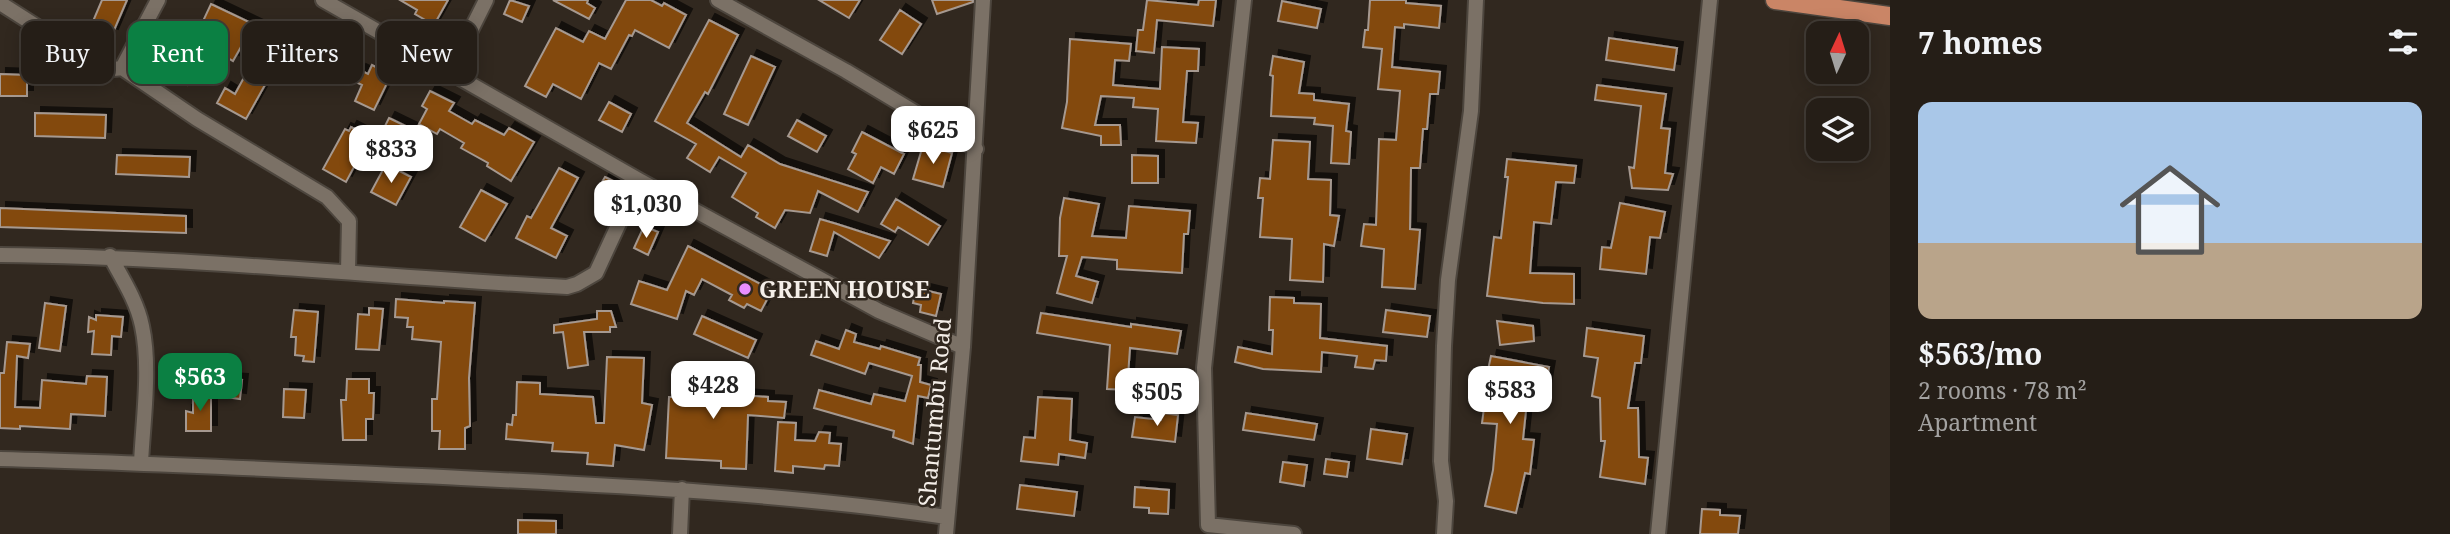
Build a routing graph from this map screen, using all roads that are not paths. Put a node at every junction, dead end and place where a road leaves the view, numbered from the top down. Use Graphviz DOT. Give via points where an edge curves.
graph roads {
  1 [pos="158,0"];
  2 [pos="324,0"];
  3 [pos="486,0"];
  4 [pos="718,0"];
  5 [pos="983,0"];
  6 [pos="1244,0"];
  7 [pos="1476,0"];
  8 [pos="1710,0"];
  9 [pos="1774,0"];
  10 [pos="0,3"];
  11 [pos="1870,6"];
  12 [pos="1890,16"];
  13 [pos="476,21"];
  14 [pos="377,30"];
  15 [pos="121,68"];
  16 [pos="471,84"];
  17 [pos="976,149"];
  18 [pos="639,180"];
  19 [pos="0,255"];
  20 [pos="110,256"];
  21 [pos="348,272"];
  22 [pos="963,347"];
  23 [pos="0,459"];
  24 [pos="141,463"];
  25 [pos="682,489"];
  26 [pos="947,517"];
  27 [pos="1269,533"];
  28 [pos="680,534"];
  29 [pos="946,534"];
  30 [pos="1294,534"];
  31 [pos="1444,534"];
  32 [pos="1658,534"];
  1 -- 15 [label="street"];
  2 -- 14 [label="street"];
  3 -- 13 [label="street"];
  4 -- 17 [label="street"];
  5 -- 17 [label="street, Shantumbu Road"];
  6 -- 27 [label="street" via="1205,368 1208,525"];
  7 -- 31 [label="street" via="1471,110 1448,281 1441,460"];
  8 -- 32 [label="street"];
  9 -- 11 [label="main road"];
  10 -- 15 [label="street" via="94,66"];
  11 -- 12 [label="main road"];
  15 -- 21 [label="street" via="327,197 349,221"];
  16 -- 18 [label="street"];
  17 -- 22 [label="street, Shantumbu Road"];
  18 -- 21 [label="street" via="596,273 577,284 488,283"];
  18 -- 22 [label="street" via="879,311"];
  19 -- 20 [label="street"];
  20 -- 21 [label="street"];
  20 -- 24 [label="street" via="142,323 146,349"];
  22 -- 26 [label="street, Shantumbu Road"];
  23 -- 24 [label="street"];
  24 -- 25 [label="street"];
  25 -- 26 [label="street"];
  25 -- 28 [label="street"];
  26 -- 29 [label="street, Shantumbu Road"];
  27 -- 30 [label="street"];
}
